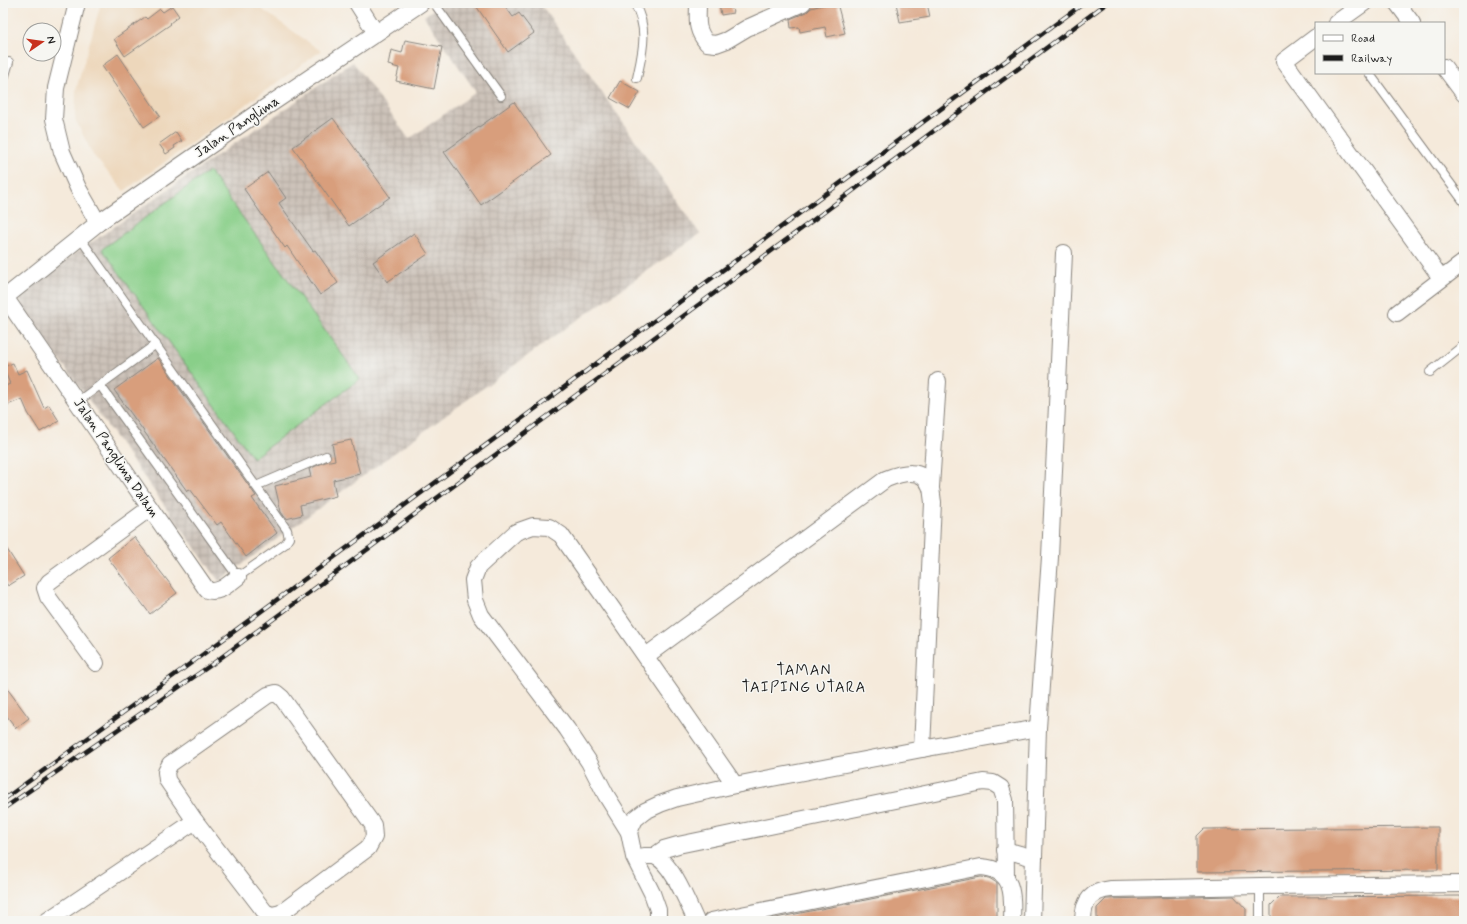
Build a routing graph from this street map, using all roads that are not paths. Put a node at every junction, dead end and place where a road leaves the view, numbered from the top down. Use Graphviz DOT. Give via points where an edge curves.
graph roads {
  1 [pos="77,3"];
  2 [pos="357,3"];
  3 [pos="421,3"];
  4 [pos="434,3"];
  5 [pos="634,3"];
  6 [pos="698,3"];
  7 [pos="803,3"];
  8 [pos="1364,3"];
  9 [pos="1397,3"];
  10 [pos="1337,22"];
  11 [pos="1411,22"];
  12 [pos="376,33"];
  13 [pos="1315,39"];
  14 [pos="9,62"];
  15 [pos="1445,68"];
  16 [pos="1370,74"];
  17 [pos="637,78"];
  18 [pos="3,82"];
  19 [pos="1464,94"];
  20 [pos="501,96"];
  21 [pos="1464,202"];
  22 [pos="98,223"];
  23 [pos="80,238"];
  24 [pos="1064,253"];
  25 [pos="1464,262"];
  26 [pos="1442,278"];
  27 [pos="4,298"];
  28 [pos="1397,313"];
  29 [pos="156,344"];
  30 [pos="1464,345"];
  31 [pos="1430,372"];
  32 [pos="938,381"];
  33 [pos="100,385"];
  34 [pos="77,402"];
  35 [pos="326,456"];
  36 [pos="256,486"];
  37 [pos="931,486"];
  38 [pos="150,508"];
  39 [pos="238,577"];
  40 [pos="646,656"];
  41 [pos="96,663"];
  42 [pos="1038,728"];
  43 [pos="922,748"];
  44 [pos="735,785"];
  45 [pos="195,821"];
  46 [pos="629,832"];
  47 [pos="1005,850"];
  48 [pos="654,856"];
  49 [pos="634,857"];
  50 [pos="1034,858"];
  51 [pos="1006,877"];
  52 [pos="1464,884"];
  53 [pos="1260,886"];
  54 [pos="47,921"];
  55 [pos="658,921"];
  56 [pos="696,921"];
  57 [pos="712,921"];
  58 [pos="1012,921"];
  59 [pos="1032,921"];
  60 [pos="1082,921"];
  61 [pos="1260,921"];
  1 -- 22 [label="street" via="56,88 54,119 62,152 78,188"];
  2 -- 12 [label="street"];
  3 -- 12 [label="street, Jalan Panglima"];
  4 -- 20 [label="lane"];
  5 -- 17 [label="lane" via="644,27 644,50"];
  6 -- 7 [label="street" via="700,35 707,43 716,44"];
  8 -- 10 [label="street"];
  9 -- 11 [label="street"];
  12 -- 22 [label="street, Jalan Panglima"];
  13 -- 26 [label="street" via="1284,61"];
  14 -- 18 [label="lane"];
  15 -- 19 [label="street"];
  16 -- 21 [label="lane"];
  22 -- 23 [label="street, Jalan Panglima"];
  23 -- 27 [label="street, Jalan Panglima"];
  23 -- 29 [label="lane"];
  24 -- 42 [label="street" via="1050,557"];
  25 -- 26 [label="street"];
  26 -- 28 [label="street"];
  27 -- 34 [label="street, Jalan Panglima Dalam"];
  29 -- 33 [label="lane"];
  29 -- 36 [label="lane"];
  30 -- 31 [label="lane"];
  32 -- 37 [label="street"];
  33 -- 34 [label="lane"];
  33 -- 39 [label="lane"];
  34 -- 38 [label="street, Jalan Panglima Dalam"];
  35 -- 36 [label="lane"];
  36 -- 39 [label="lane" via="287,530 289,538 285,544"];
  37 -- 40 [label="street" via="924,476 912,472 886,479"];
  37 -- 43 [label="street" via="933,502"];
  38 -- 39 [label="street, Jalan Panglima Dalam" via="208,590 219,591"];
  38 -- 41 [label="street" via="49,582 45,588 48,597"];
  40 -- 44 [label="street"];
  40 -- 46 [label="street" via="561,535 549,527 533,526 516,532 478,567 473,580 475,600 481,615 589,762"];
  42 -- 43 [label="street"];
  42 -- 50 [label="street"];
  43 -- 44 [label="street"];
  44 -- 46 [label="street" via="660,804 635,819"];
  45 -- 45 [label="street" via="167,780 166,772 170,764 268,694 276,693 373,825 374,837 368,848 281,913 272,915 265,912"];
  45 -- 54 [label="street"];
  46 -- 49 [label="street"];
  47 -- 48 [label="street" via="1003,794 997,785 983,782 678,845"];
  47 -- 50 [label="street"];
  47 -- 51 [label="street"];
  48 -- 49 [label="street"];
  48 -- 56 [label="street" via="671,871"];
  49 -- 55 [label="street" via="652,893 658,910"];
  50 -- 59 [label="street"];
  51 -- 57 [label="street" via="988,867 973,868"];
  51 -- 58 [label="street" via="1012,892"];
  52 -- 53 [label="street"];
  53 -- 60 [label="street" via="1102,890 1089,897"];
  53 -- 61 [label="lane"];
}
